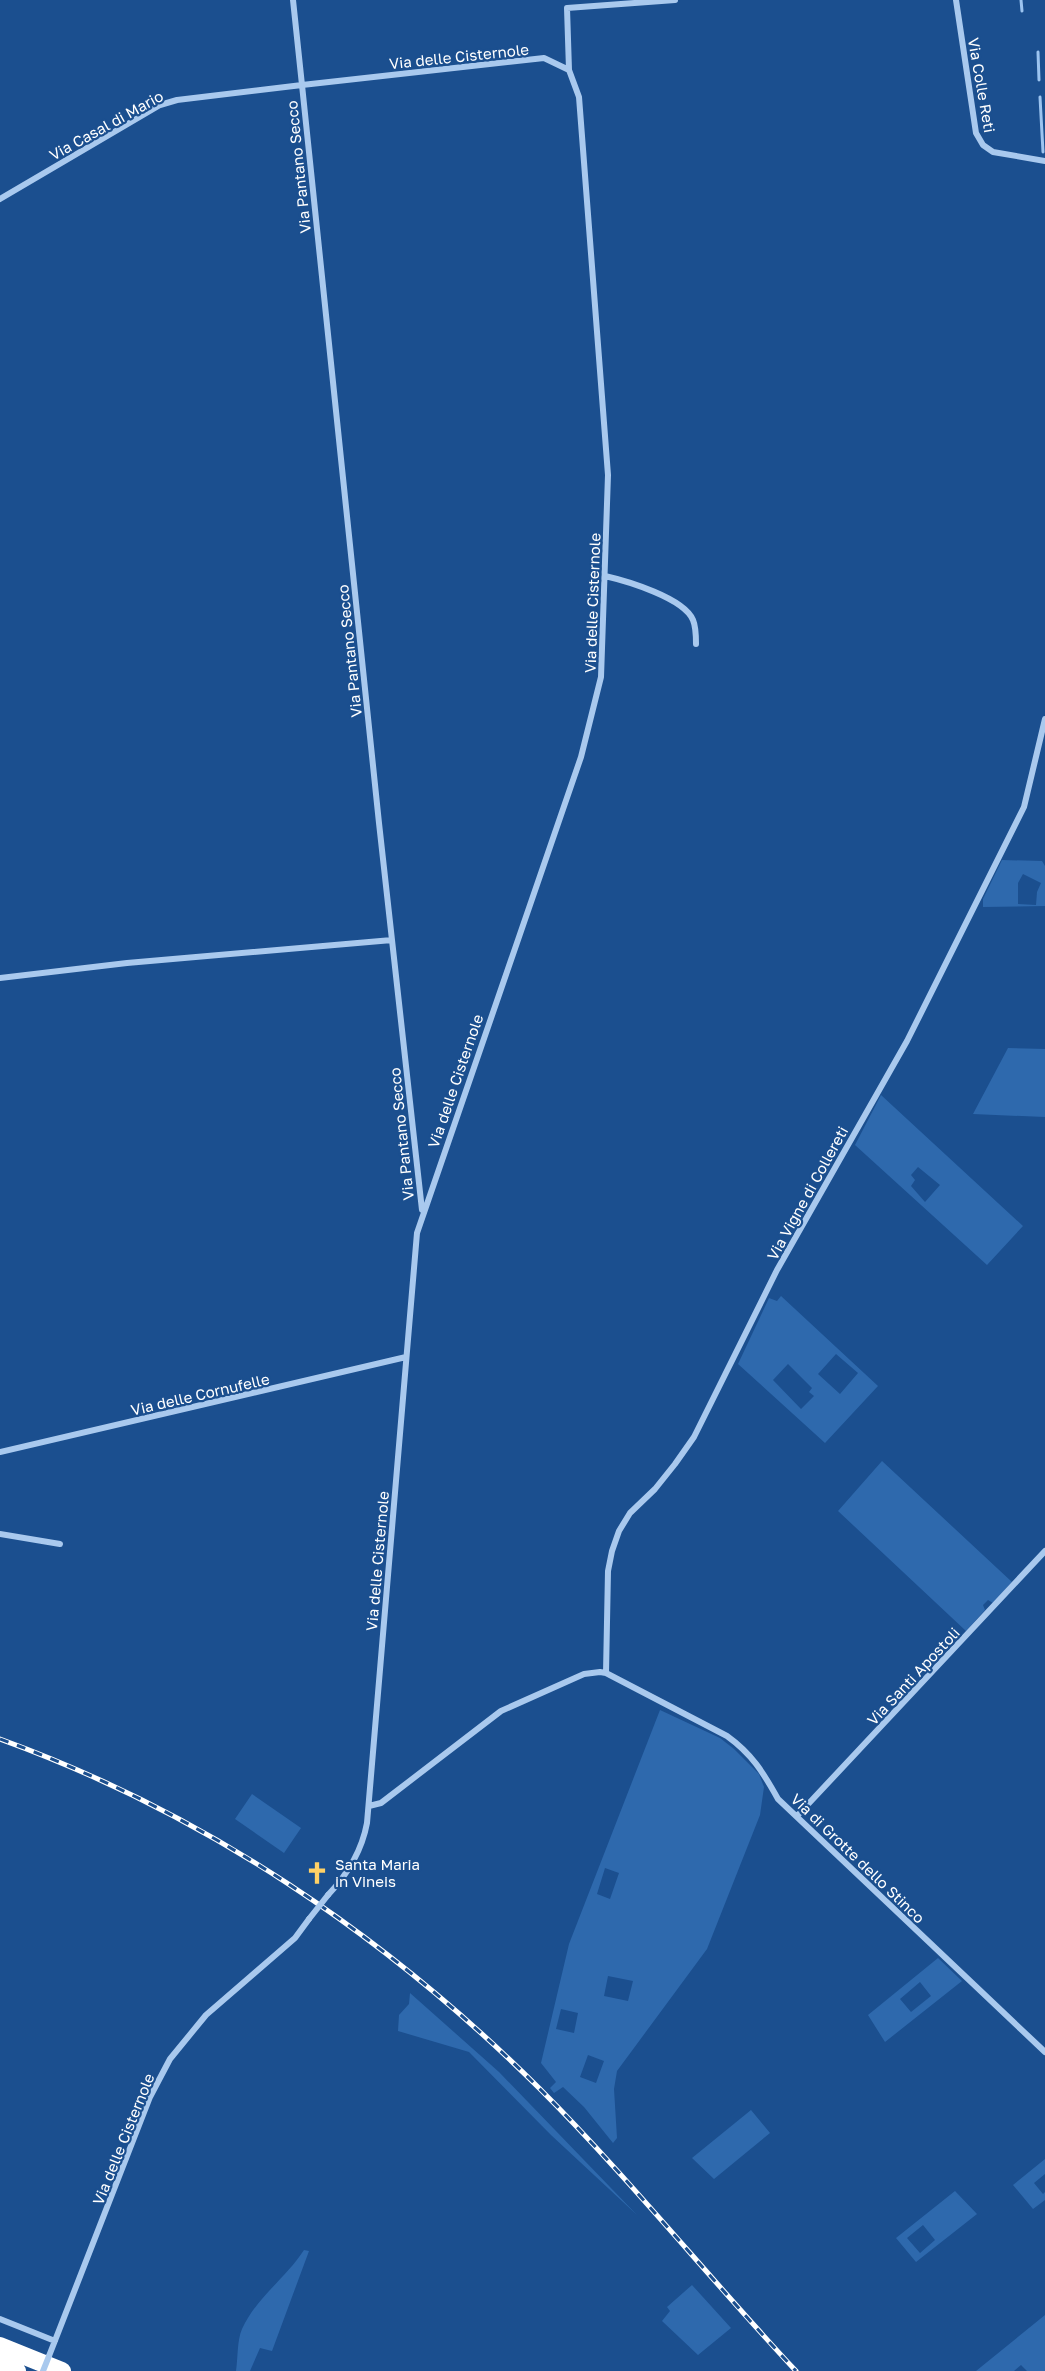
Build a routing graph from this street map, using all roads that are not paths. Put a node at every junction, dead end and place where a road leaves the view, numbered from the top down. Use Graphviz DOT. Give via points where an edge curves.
graph roads {
  1 [pos="293,0"];
  2 [pos="675,0"];
  3 [pos="956,0"];
  4 [pos="569,70"];
  5 [pos="302,85"];
  6 [pos="1045,161"];
  7 [pos="0,199"];
  8 [pos="605,576"];
  9 [pos="696,644"];
  10 [pos="1045,719"];
  11 [pos="392,940"];
  12 [pos="0,978"];
  13 [pos="422,1214"];
  14 [pos="405,1357"];
  15 [pos="0,1452"];
  16 [pos="0,1534"];
  17 [pos="60,1544"];
  18 [pos="1045,1551"];
  19 [pos="606,1673"];
  20 [pos="369,1806"];
  21 [pos="797,1816"];
  22 [pos="1045,2052"];
  23 [pos="0,2319"];
  24 [pos="55,2341"];
  25 [pos="0,2346"];
  26 [pos="0,2364"];
  27 [pos="17,2371"];
  28 [pos="44,2371"];
  29 [pos="62,2371"];
  1 -- 5 [label="street"];
  2 -- 4 [label="street" via="567,8"];
  3 -- 6 [label="street, Via Colle Reti" via="978,140 993,152"];
  4 -- 5 [label="street, Via delle Cisternole" via="544,58"];
  4 -- 8 [label="street, Via delle Cisternole" via="579,97 608,475"];
  5 -- 7 [label="street, Via Casal di Mario" via="160,105"];
  5 -- 11 [label="street, Via Pantano Secco"];
  8 -- 9 [label="street" via="656,592 686,611 693,619"];
  8 -- 13 [label="street, Via delle Cisternole" via="601,677 581,756"];
  10 -- 19 [label="street, Via Vigne di Collereti" via="1024,807 907,1041 777,1270 694,1437 619,1531 608,1571"];
  11 -- 12 [label="street"];
  11 -- 13 [label="street, Via Pantano Secco"];
  13 -- 14 [label="street, Via delle Cisternole"];
  14 -- 15 [label="street, Via delle Cornufelle"];
  14 -- 20 [label="street, Via delle Cisternole"];
  16 -- 17 [label="street"];
  18 -- 21 [label="street, Via Santi Apostoli"];
  19 -- 20 [label="street" via="584,1674 501,1711 381,1803"];
  19 -- 21 [label="street, Via di Grotte dello Stinco" via="743,1747 778,1798"];
  20 -- 24 [label="street, Via delle Cisternole, bridge" via="364,1840 349,1868 295,1938 206,2015 170,2059 150,2097"];
  21 -- 22 [label="street, Via di Grotte dello Stinco"];
  23 -- 24 [label="street"];
  24 -- 28 [label="street, Via delle Cisternole, bridge"];
  25 -- 29 [label="highway"];
  26 -- 27 [label="highway"];
}
